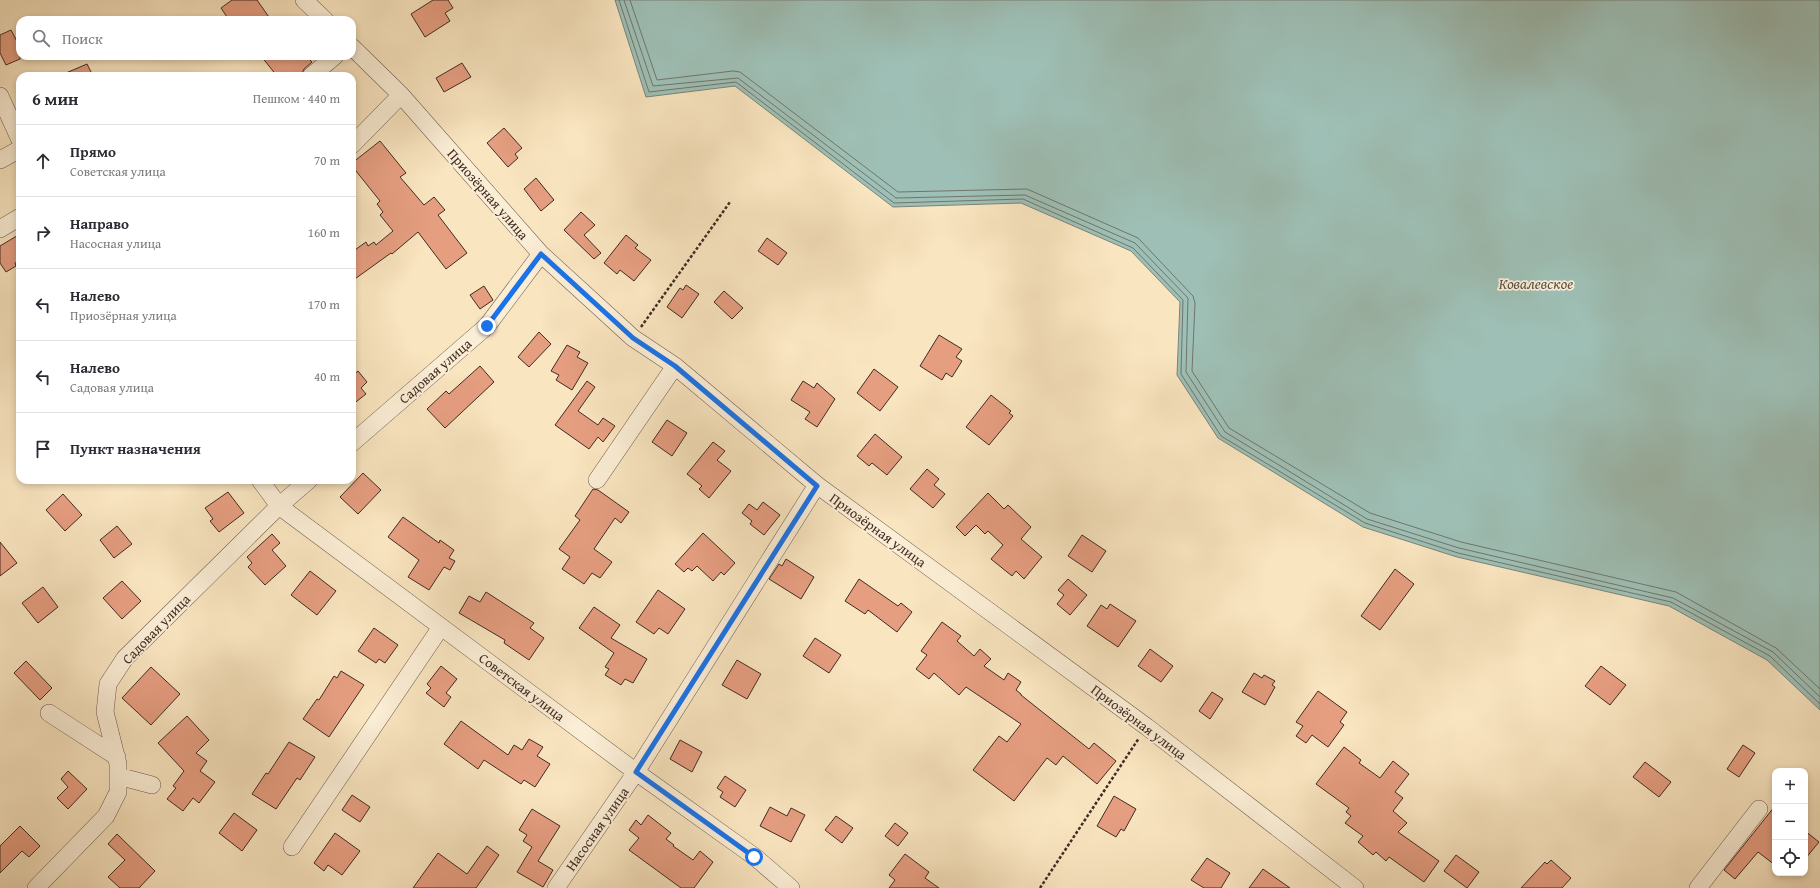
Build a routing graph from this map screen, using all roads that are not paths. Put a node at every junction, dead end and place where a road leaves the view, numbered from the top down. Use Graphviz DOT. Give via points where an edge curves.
graph roads {
  1 [pos="304,0"];
  2 [pos="321,16"];
  3 [pos="356,51"];
  4 [pos="330,60"];
  5 [pos="316,72"];
  6 [pos="401,95"];
  7 [pos="0,96"];
  8 [pos="16,131"];
  9 [pos="356,141"];
  10 [pos="16,151"];
  11 [pos="0,160"];
  12 [pos="16,219"];
  13 [pos="0,229"];
  14 [pos="541,254"];
  15 [pos="675,366"];
  16 [pos="356,440"];
  17 [pos="597,480"];
  18 [pos="263,484"];
  19 [pos="304,484"];
  20 [pos="817,486"];
  21 [pos="279,506"];
  22 [pos="441,627"];
  23 [pos="49,713"];
  24 [pos="117,757"];
  25 [pos="636,772"];
  26 [pos="118,776"];
  27 [pos="152,785"];
  28 [pos="1759,809"];
  29 [pos="292,847"];
  30 [pos="36,888"];
  31 [pos="556,888"];
  32 [pos="790,888"];
  33 [pos="1355,888"];
  34 [pos="1698,888"];
  1 -- 2 [label="street"];
  3 -- 6 [label="street, Приозёрная улица"];
  4 -- 5 [label="street"];
  6 -- 9 [label="street"];
  6 -- 14 [label="street, Приозёрная улица"];
  7 -- 8 [label="street"];
  10 -- 11 [label="street"];
  12 -- 13 [label="street"];
  14 -- 15 [label="street, Приозёрная улица" via="633,338"];
  14 -- 16 [label="street, Садовая улица" via="487,326"];
  15 -- 17 [label="street"];
  15 -- 20 [label="street, Приозёрная улица"];
  18 -- 21 [label="street, Советская улица"];
  19 -- 21 [label="street, Садовая улица"];
  20 -- 25 [label="street, Насосная улица"];
  20 -- 33 [label="street, Приозёрная улица" via="1147,727"];
  21 -- 22 [label="street, Советская улица"];
  21 -- 24 [label="street, Садовая улица" via="125,658 108,684 105,712"];
  22 -- 25 [label="street, Советская улица"];
  22 -- 29 [label="street"];
  23 -- 24 [label="street"];
  24 -- 26 [label="street, Садовая улица"];
  25 -- 31 [label="street, Насосная улица"];
  25 -- 32 [label="street, Советская улица" via="754,857"];
  26 -- 27 [label="street"];
  26 -- 30 [label="street, Садовая улица" via="118,792 106,816"];
  28 -- 34 [label="street"];
}
